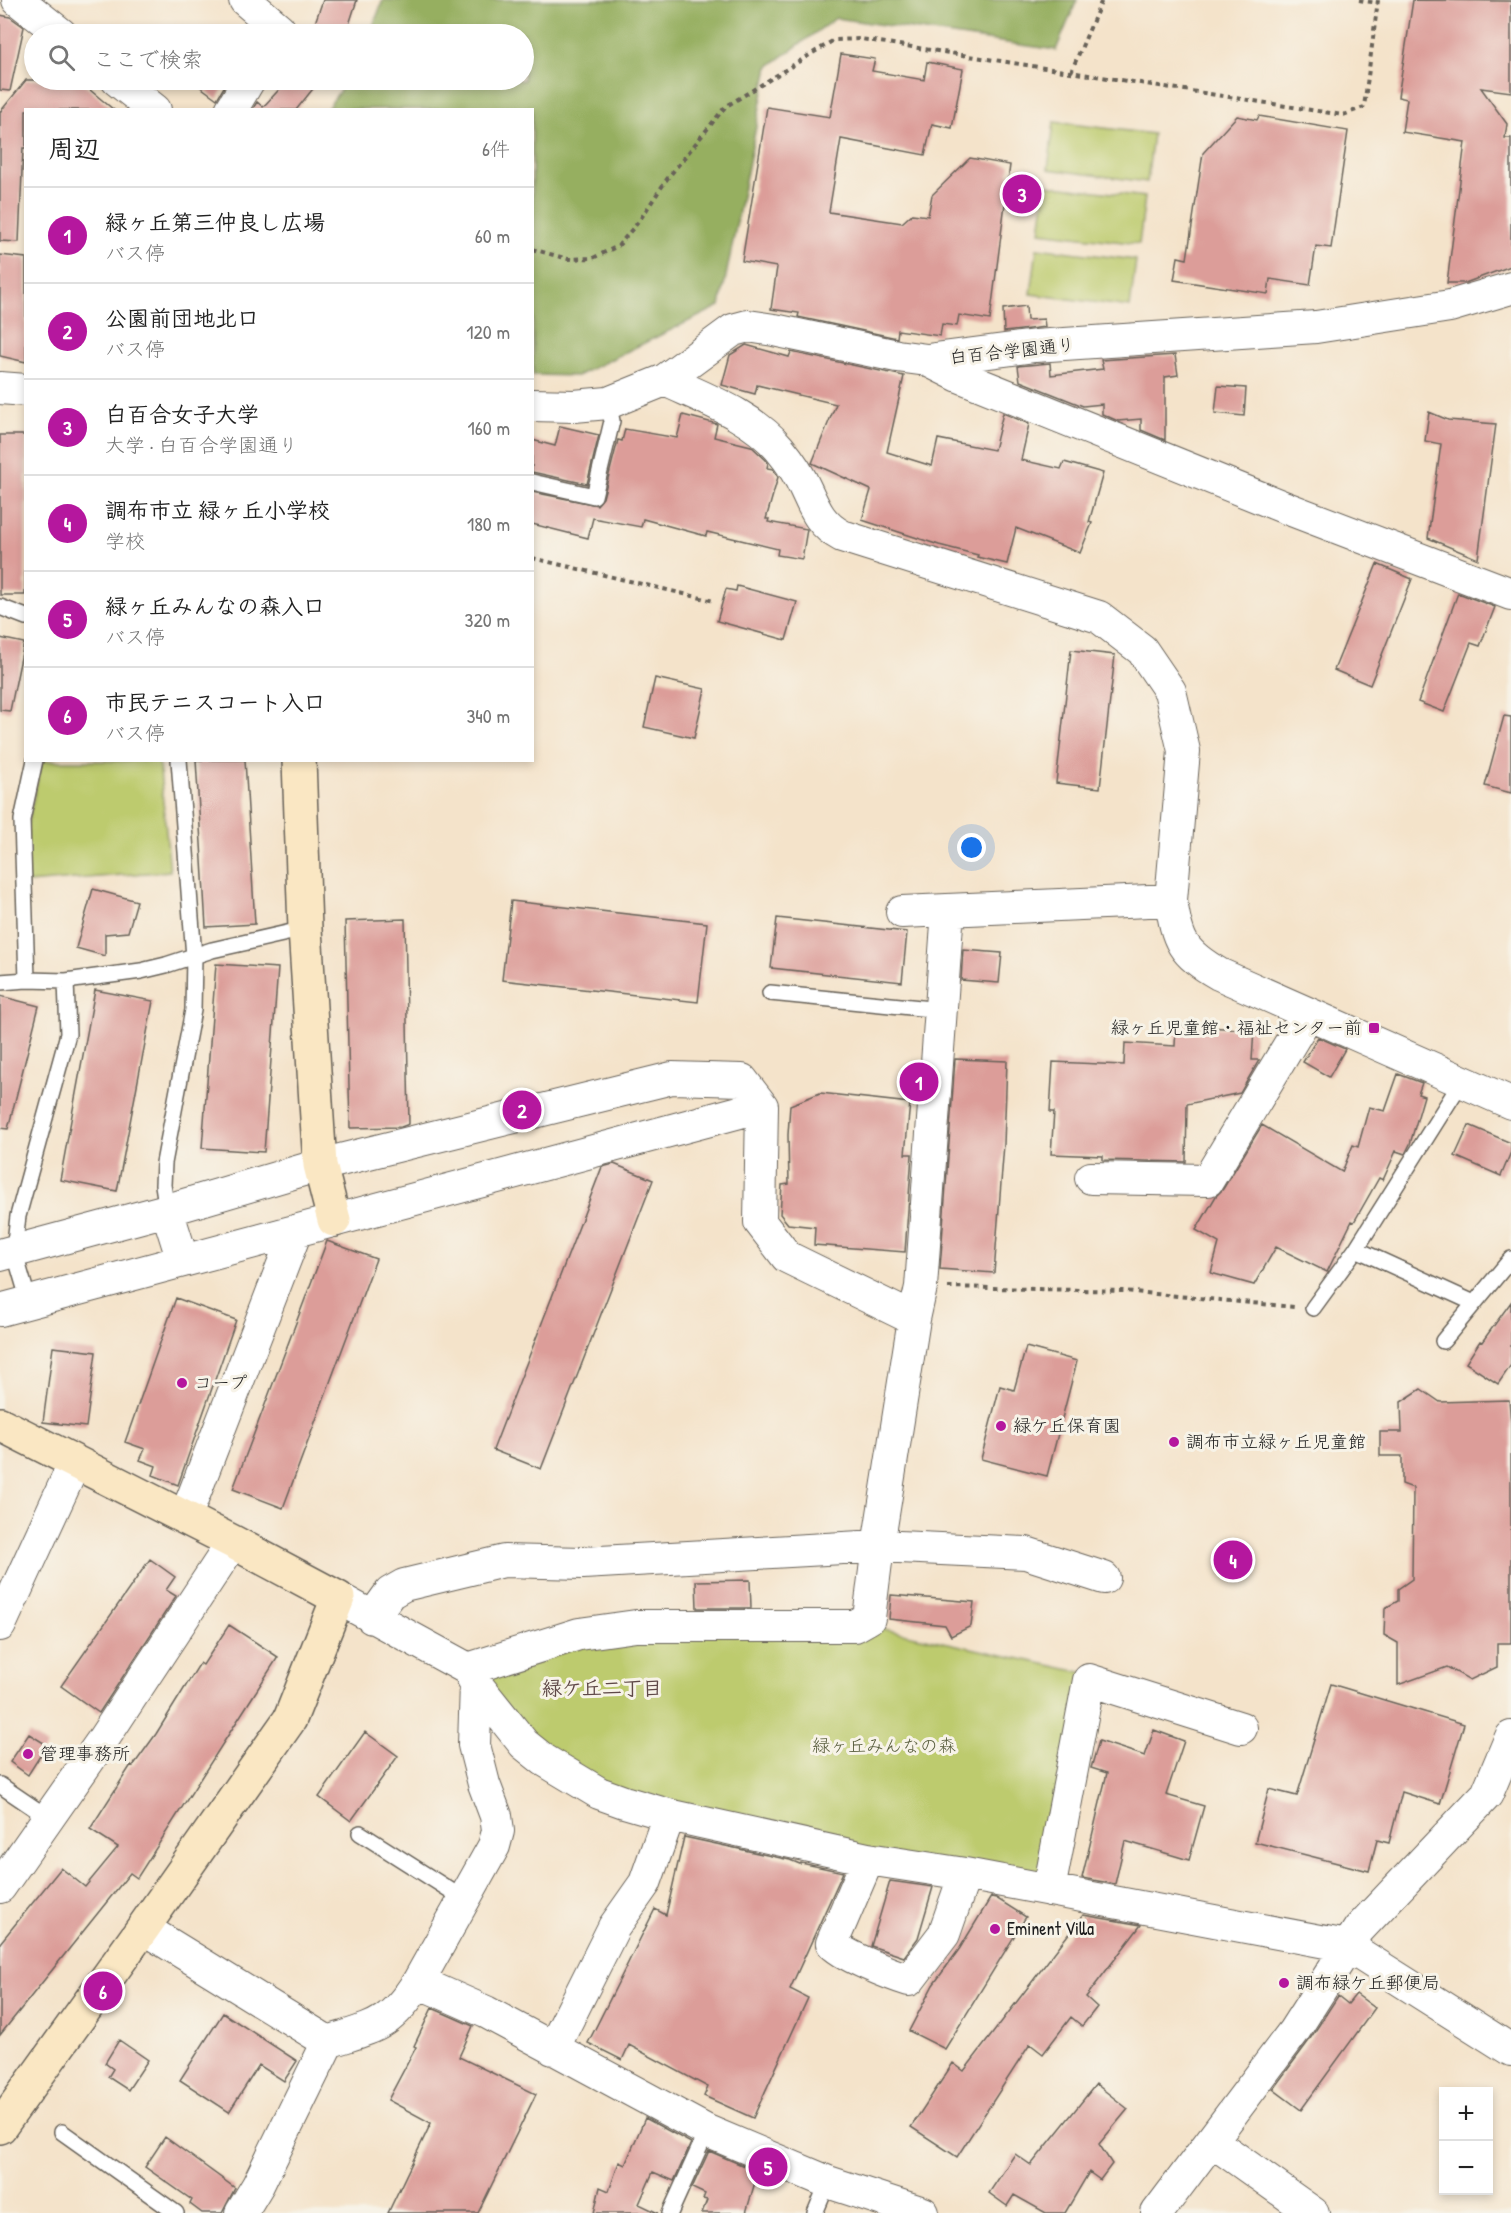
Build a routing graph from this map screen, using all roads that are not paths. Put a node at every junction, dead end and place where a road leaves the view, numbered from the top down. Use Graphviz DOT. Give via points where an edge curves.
graph roads {
  1 [pos="18,0"];
  2 [pos="245,0"];
  3 [pos="48,24"];
  4 [pos="273,24"];
  5 [pos="130,90"];
  6 [pos="243,90"];
  7 [pos="152,108"];
  8 [pos="232,108"];
  9 [pos="1511,288"];
  10 [pos="927,360"];
  11 [pos="665,380"];
  12 [pos="0,388"];
  13 [pos="24,390"];
  14 [pos="608,403"];
  15 [pos="534,405"];
  16 [pos="534,482"];
  17 [pos="1511,594"];
  18 [pos="0,607"];
  19 [pos="24,616"];
  20 [pos="35,762"];
  21 [pos="179,762"];
  22 [pos="299,762"];
  23 [pos="1171,900"];
  24 [pos="948,910"];
  25 [pos="902,912"];
  26 [pos="305,929"];
  27 [pos="194,957"];
  28 [pos="27,980"];
  29 [pos="66,981"];
  30 [pos="0,982"];
  31 [pos="770,993"];
  32 [pos="941,1010"];
  33 [pos="1308,1014"];
  34 [pos="1462,1081"];
  35 [pos="1511,1103"];
  36 [pos="762,1106"];
  37 [pos="320,1165"];
  38 [pos="1091,1178"];
  39 [pos="167,1210"];
  40 [pos="334,1220"];
  41 [pos="296,1231"];
  42 [pos="1356,1249"];
  43 [pos="7,1253"];
  44 [pos="1511,1258"];
  45 [pos="183,1261"];
  46 [pos="1474,1303"];
  47 [pos="15,1306"];
  48 [pos="1313,1308"];
  49 [pos="914,1319"];
  50 [pos="1443,1341"];
  51 [pos="0,1424"];
  52 [pos="75,1462"];
  53 [pos="185,1518"];
  54 [pos="233,1542"];
  55 [pos="878,1546"];
  56 [pos="1104,1578"];
  57 [pos="338,1598"];
  58 [pos="372,1618"];
  59 [pos="0,1625"];
  60 [pos="472,1676"];
  61 [pos="1240,1728"];
  62 [pos="1511,1737"];
  63 [pos="0,1785"];
  64 [pos="669,1815"];
  65 [pos="50,1818"];
  66 [pos="360,1833"];
  67 [pos="868,1859"];
  68 [pos="966,1874"];
  69 [pos="0,1887"];
  70 [pos="1049,1890"];
  71 [pos="464,1899"];
  72 [pos="143,1928"];
  73 [pos="1347,1946"];
  74 [pos="418,1982"];
  75 [pos="328,2042"];
  76 [pos="553,2049"];
  77 [pos="1511,2050"];
  78 [pos="0,2127"];
  79 [pos="707,2131"];
  80 [pos="62,2132"];
  81 [pos="1213,2142"];
  82 [pos="828,2182"];
  83 [pos="176,2213"];
  84 [pos="241,2213"];
  85 [pos="670,2213"];
  86 [pos="815,2213"];
  87 [pos="923,2213"];
  88 [pos="1157,2213"];
  89 [pos="1313,2213"];
  1 -- 3 [label="street"];
  2 -- 4 [label="street"];
  5 -- 7 [label="street"];
  6 -- 8 [label="street"];
  9 -- 10 [label="street, 白百合学園通り" via="1450,306 1316,327 1035,346"];
  10 -- 11 [label="street, 白百合学園通り" via="748,326 733,330"];
  10 -- 17 [label="street" via="1281,506"];
  11 -- 14 [label="street, 白百合学園通り"];
  11 -- 23 [label="street" via="763,432 786,458 806,489 813,509 833,531 1099,617 1142,650 1170,691 1184,751"];
  12 -- 13 [label="street"];
  14 -- 15 [label="street, 白百合学園通り"];
  14 -- 16 [label="lane" via="612,421 594,496"];
  18 -- 19 [label="lane"];
  20 -- 28 [label="lane" via="22,820"];
  21 -- 27 [label="lane"];
  22 -- 26 [label="street"];
  23 -- 24 [label="street"];
  23 -- 33 [label="street" via="1182,944 1198,962"];
  24 -- 25 [label="street"];
  24 -- 32 [label="street"];
  26 -- 27 [label="lane"];
  26 -- 37 [label="street"];
  27 -- 29 [label="lane" via="141,971"];
  27 -- 39 [label="lane" via="193,1010 164,1163"];
  28 -- 29 [label="lane"];
  28 -- 30 [label="lane"];
  29 -- 43 [label="lane" via="68,1034"];
  31 -- 32 [label="lane"];
  32 -- 49 [label="street" via="921,1287"];
  33 -- 34 [label="street"];
  33 -- 38 [label="street" via="1208,1179"];
  34 -- 35 [label="street"];
  34 -- 42 [label="lane"];
  36 -- 37 [label="street" via="742,1080 672,1078"];
  36 -- 40 [label="street"];
  36 -- 49 [label="street" via="760,1222 787,1257"];
  37 -- 39 [label="street"];
  37 -- 40 [label="street"];
  39 -- 43 [label="street"];
  39 -- 45 [label="street"];
  40 -- 41 [label="street"];
  41 -- 45 [label="street"];
  41 -- 53 [label="street"];
  42 -- 46 [label="lane"];
  42 -- 48 [label="lane"];
  43 -- 47 [label="lane"];
  44 -- 46 [label="lane"];
  45 -- 47 [label="street"];
  46 -- 50 [label="lane"];
  49 -- 55 [label="street"];
  51 -- 52 [label="street"];
  52 -- 53 [label="street"];
  52 -- 59 [label="street"];
  53 -- 54 [label="street"];
  54 -- 57 [label="street"];
  54 -- 65 [label="street"];
  55 -- 56 [label="street" via="1026,1553"];
  55 -- 58 [label="street" via="583,1563 504,1562 404,1586 390,1593"];
  55 -- 60 [label="street" via="869,1618 855,1626 636,1626 579,1634"];
  57 -- 58 [label="street"];
  57 -- 72 [label="street" via="290,1719"];
  58 -- 60 [label="street"];
  60 -- 64 [label="street" via="511,1730 544,1760 599,1793"];
  60 -- 71 [label="street" via="474,1745 498,1832"];
  61 -- 70 [label="street" via="1089,1680"];
  62 -- 73 [label="street" via="1488,1794 1380,1905"];
  63 -- 65 [label="lane"];
  64 -- 67 [label="street"];
  64 -- 76 [label="street" via="645,1883 614,1927"];
  65 -- 69 [label="street"];
  66 -- 71 [label="lane"];
  67 -- 68 [label="street"];
  67 -- 68 [label="street" via="832,1943 852,1956 909,1980 944,1934"];
  68 -- 70 [label="street"];
  70 -- 73 [label="street"];
  71 -- 74 [label="street"];
  72 -- 75 [label="street"];
  72 -- 78 [label="street"];
  73 -- 77 [label="street"];
  73 -- 81 [label="street" via="1294,2031"];
  74 -- 75 [label="street" via="393,2015 378,2026"];
  74 -- 76 [label="street" via="486,2012"];
  75 -- 84 [label="street"];
  76 -- 79 [label="street"];
  79 -- 82 [label="street"];
  79 -- 85 [label="lane"];
  80 -- 83 [label="lane"];
  81 -- 88 [label="street"];
  81 -- 89 [label="street"];
  82 -- 86 [label="lane"];
  82 -- 87 [label="street"];
}
